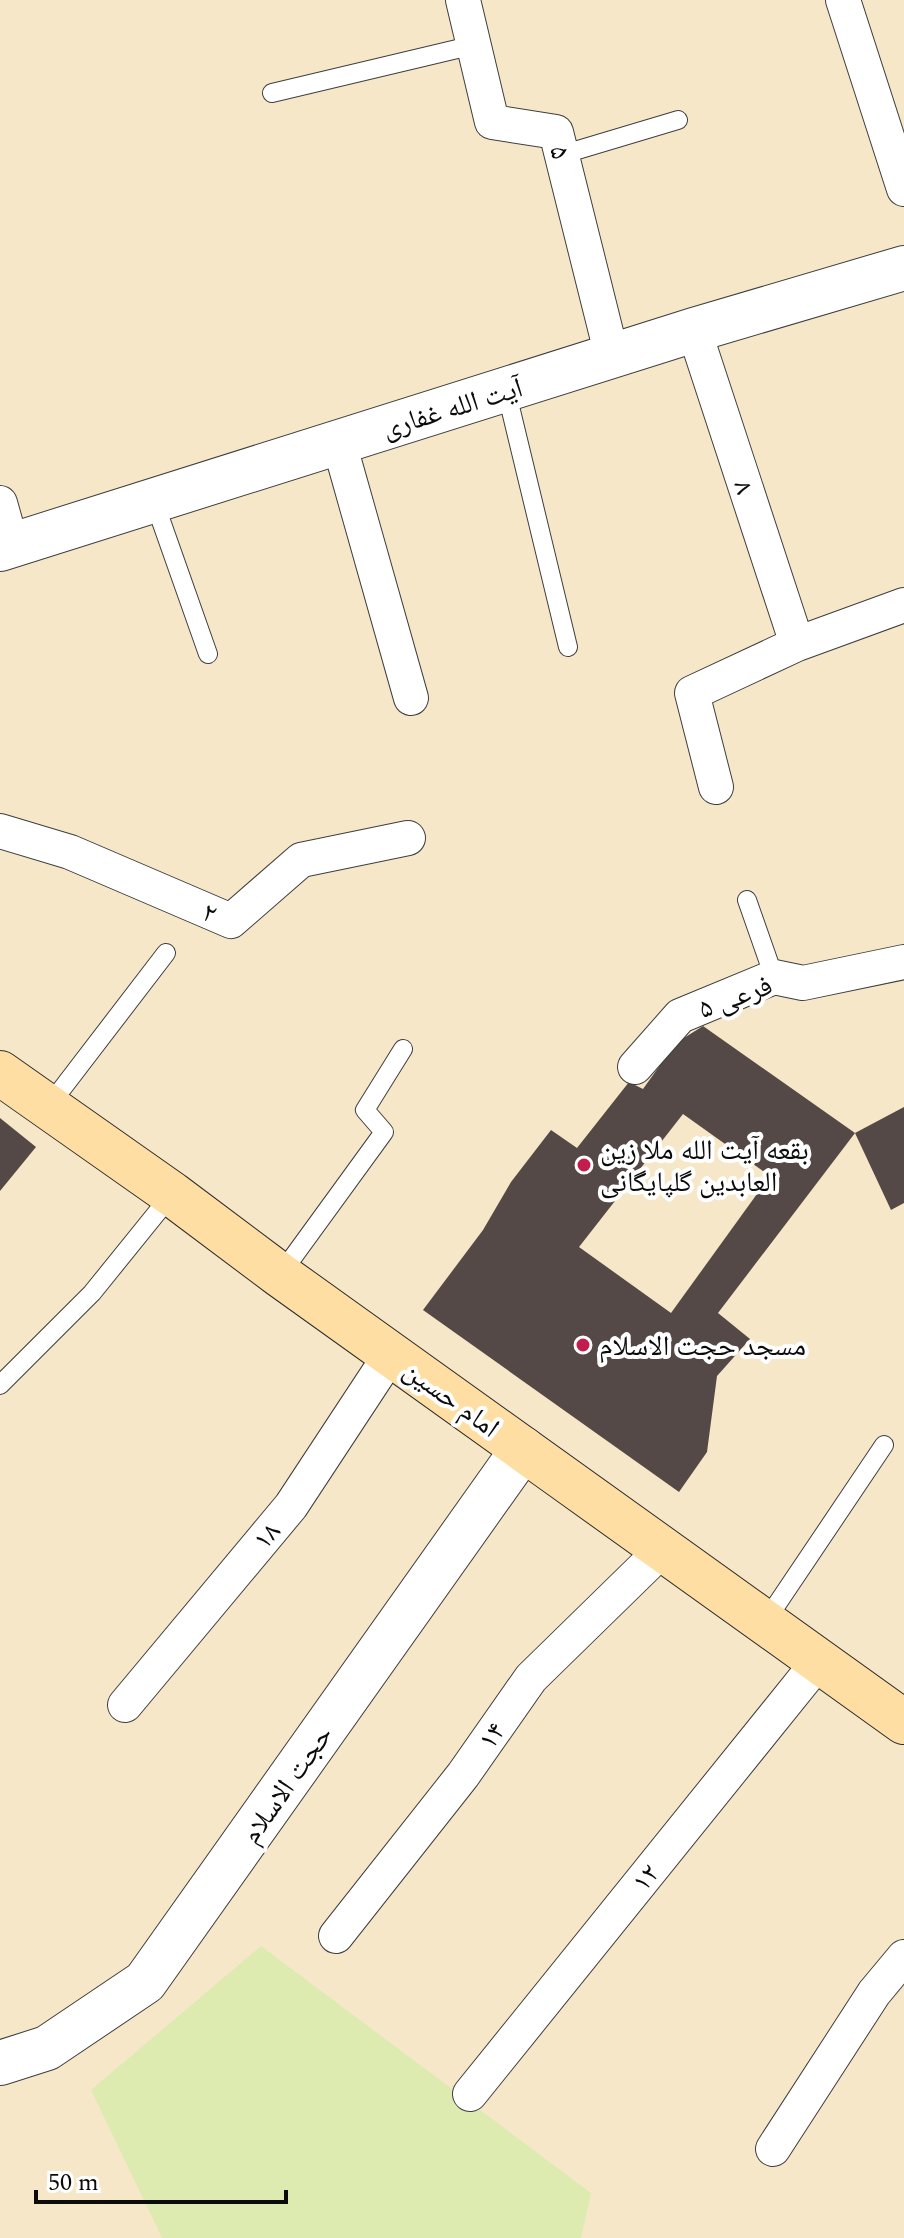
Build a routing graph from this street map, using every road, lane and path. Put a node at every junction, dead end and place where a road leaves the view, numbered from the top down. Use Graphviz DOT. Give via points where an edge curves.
graph roads {
  1 [pos="843,0"];
  2 [pos="469,1"];
  3 [pos="474,45"];
  4 [pos="272,93"];
  5 [pos="678,120"];
  6 [pos="561,155"];
  7 [pos="904,189"];
  8 [pos="904,268"];
  9 [pos="694,330"];
  10 [pos="612,356"];
  11 [pos="506,390"];
  12 [pos="339,443"];
  13 [pos="154,501"];
  14 [pos="0,503"];
  15 [pos="6,548"];
  16 [pos="904,605"];
  17 [pos="797,644"];
  18 [pos="568,647"];
  19 [pos="208,654"];
  20 [pos="411,698"];
  21 [pos="716,787"];
  22 [pos="0,831"];
  23 [pos="408,838"];
  24 [pos="747,900"];
  25 [pos="166,953"];
  26 [pos="904,962"];
  27 [pos="774,977"];
  28 [pos="403,1049"];
  29 [pos="635,1067"];
  30 [pos="0,1073"];
  31 [pos="48,1107"];
  32 [pos="172,1194"];
  33 [pos="280,1275"];
  34 [pos="391,1354"];
  35 [pos="0,1385"];
  36 [pos="884,1445"];
  37 [pos="523,1449"];
  38 [pos="663,1549"];
  39 [pos="765,1622"];
  40 [pos="819,1661"];
  41 [pos="125,1705"];
  42 [pos="901,1713"];
  43 [pos="336,1936"];
  44 [pos="904,1957"];
  45 [pos="0,2063"];
  46 [pos="470,2094"];
  47 [pos="773,2149"];
  1 -- 7 [label="street"];
  2 -- 3 [label="street, ۵"];
  3 -- 4 [label="lane"];
  3 -- 6 [label="street, ۵" via="492,122 556,132"];
  5 -- 6 [label="lane"];
  6 -- 10 [label="street, ۵"];
  8 -- 9 [label="street, آیت الله غفاری"];
  9 -- 10 [label="street, آیت الله غفاری"];
  9 -- 17 [label="street, ۸"];
  10 -- 11 [label="street, آیت الله غفاری"];
  11 -- 12 [label="street, آیت الله غفاری"];
  11 -- 18 [label="lane"];
  12 -- 13 [label="street, آیت الله غفاری"];
  12 -- 20 [label="street"];
  13 -- 15 [label="street, آیت الله غفاری"];
  13 -- 19 [label="lane"];
  14 -- 15 [label="street"];
  16 -- 17 [label="street"];
  17 -- 21 [label="street" via="692,693"];
  22 -- 23 [label="street, ۲" via="70,852 231,921 301,860"];
  24 -- 27 [label="lane"];
  25 -- 31 [label="lane"];
  26 -- 27 [label="street, فرعی ۵" via="803,983"];
  27 -- 29 [label="street, فرعی ۵" via="680,1016"];
  28 -- 33 [label="lane" via="365,1110 384,1132"];
  30 -- 31 [label="main road, امام حسین"];
  31 -- 32 [label="main road, امام حسین"];
  32 -- 33 [label="main road, امام حسین"];
  32 -- 35 [label="lane" via="92,1293"];
  33 -- 34 [label="main road, امام حسین"];
  34 -- 37 [label="main road, امام حسین"];
  34 -- 41 [label="street, ۱۸" via="291,1506"];
  36 -- 39 [label="lane"];
  37 -- 38 [label="main road, امام حسین"];
  37 -- 45 [label="street, حجت الاسلام" via="145,1982 47,2048"];
  38 -- 39 [label="main road, امام حسین"];
  38 -- 43 [label="street, ۱۴" via="531,1678 463,1775"];
  39 -- 40 [label="main road, امام حسین"];
  40 -- 42 [label="main road, امام حسین"];
  40 -- 46 [label="street, ۱۲"];
  44 -- 47 [label="street" via="874,1993"];
}
